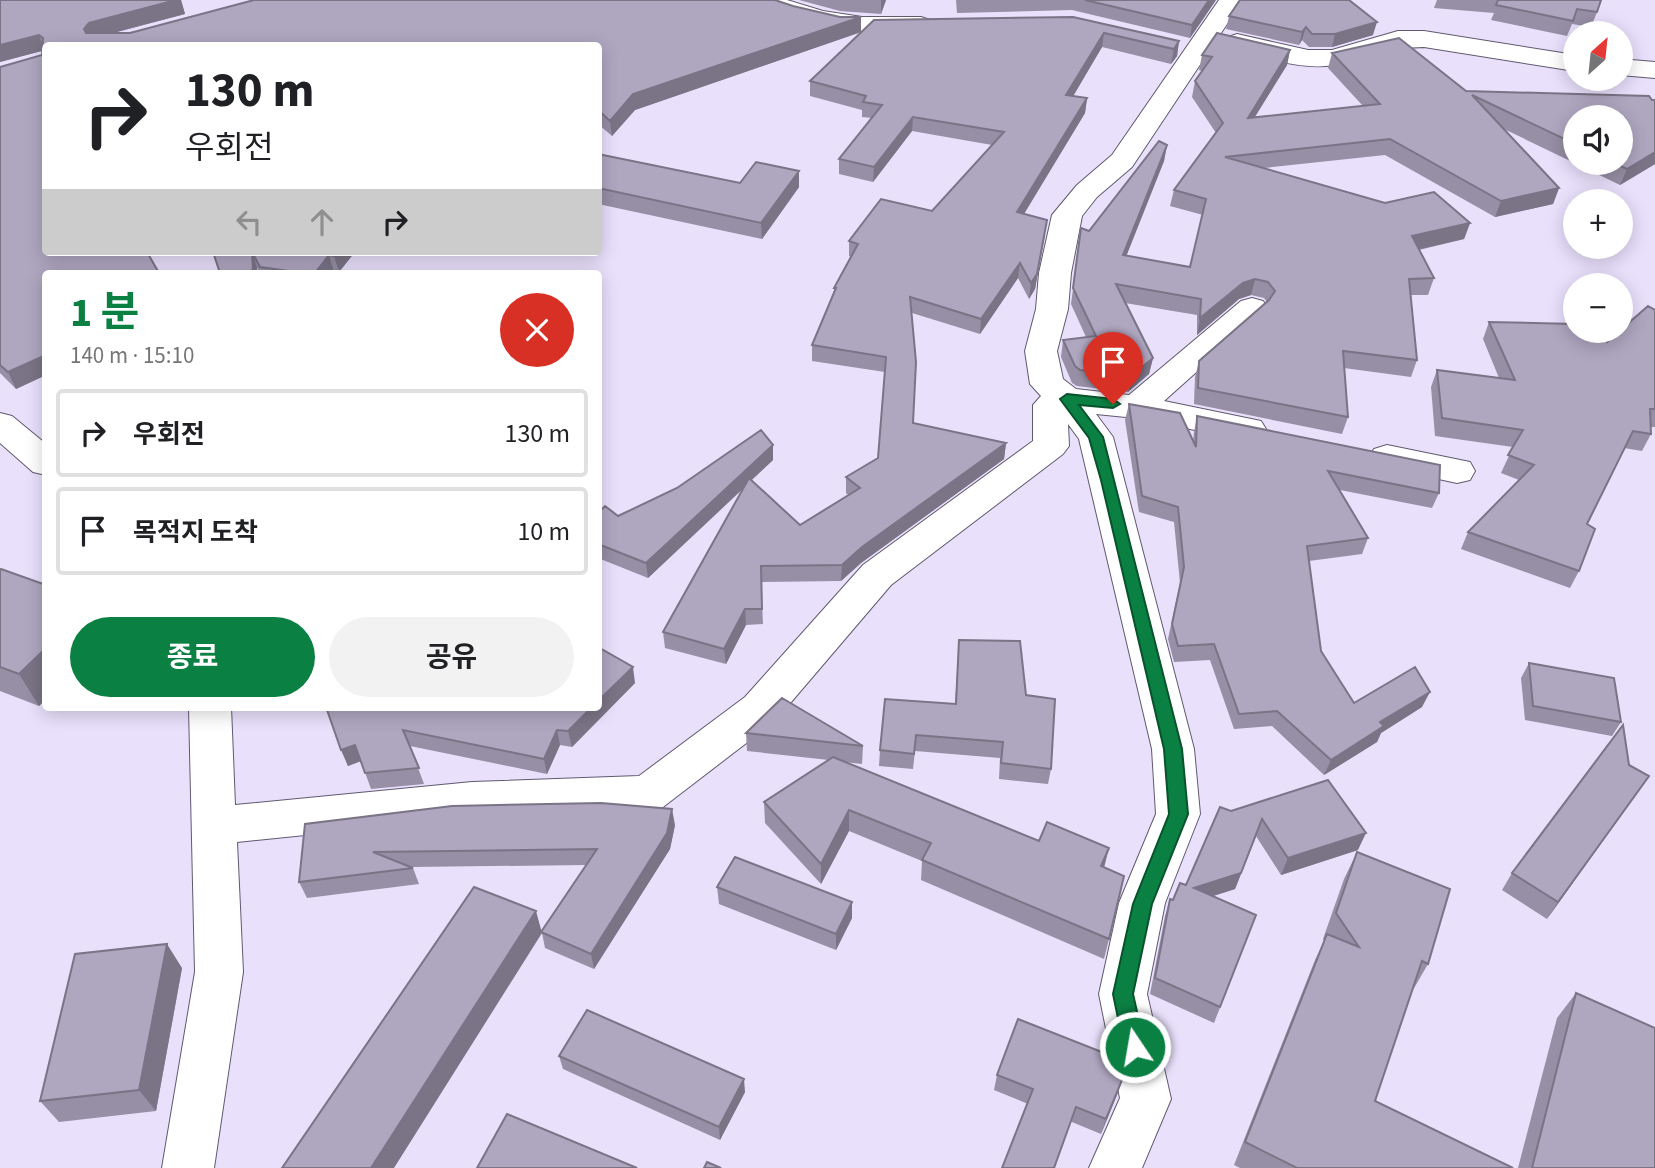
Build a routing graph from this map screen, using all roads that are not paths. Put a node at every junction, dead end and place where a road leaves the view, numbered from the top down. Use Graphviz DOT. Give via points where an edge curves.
graph roads {
  1 [pos="766,0"];
  2 [pos="1231,0"];
  3 [pos="938,20"];
  4 [pos="1192,43"];
  5 [pos="1563,61"];
  6 [pos="1633,68"];
  7 [pos="1655,70"];
  8 [pos="1252,308"];
  9 [pos="1067,399"];
  10 [pos="1136,407"];
  11 [pos="0,424"];
  12 [pos="1283,436"];
  13 [pos="1350,449"];
  14 [pos="42,460"];
  15 [pos="1457,471"];
  16 [pos="210,711"];
  17 [pos="215,826"];
  18 [pos="188,1168"];
  19 [pos="1115,1168"];
  1 -- 3 [label="street" via="835,22 895,27"];
  2 -- 4 [label="street"];
  4 -- 5 [label="street" via="1333,58 1398,39 1424,39"];
  4 -- 9 [label="street" via="1122,161 1067,215 1041,351 1047,384"];
  6 -- 7 [label="street"];
  8 -- 10 [label="street"];
  9 -- 10 [label="street"];
  9 -- 17 [label="street" via="1050,405 1051,446 877,575 760,709 648,794 472,800"];
  9 -- 19 [label="street" via="1096,437 1108,480 1173,749 1178,814 1142,904 1123,994 1146,1100"];
  10 -- 12 [label="street"];
  11 -- 14 [label="street"];
  13 -- 15 [label="street"];
  16 -- 17 [label="street"];
  17 -- 18 [label="street" via="219,972"];
}
